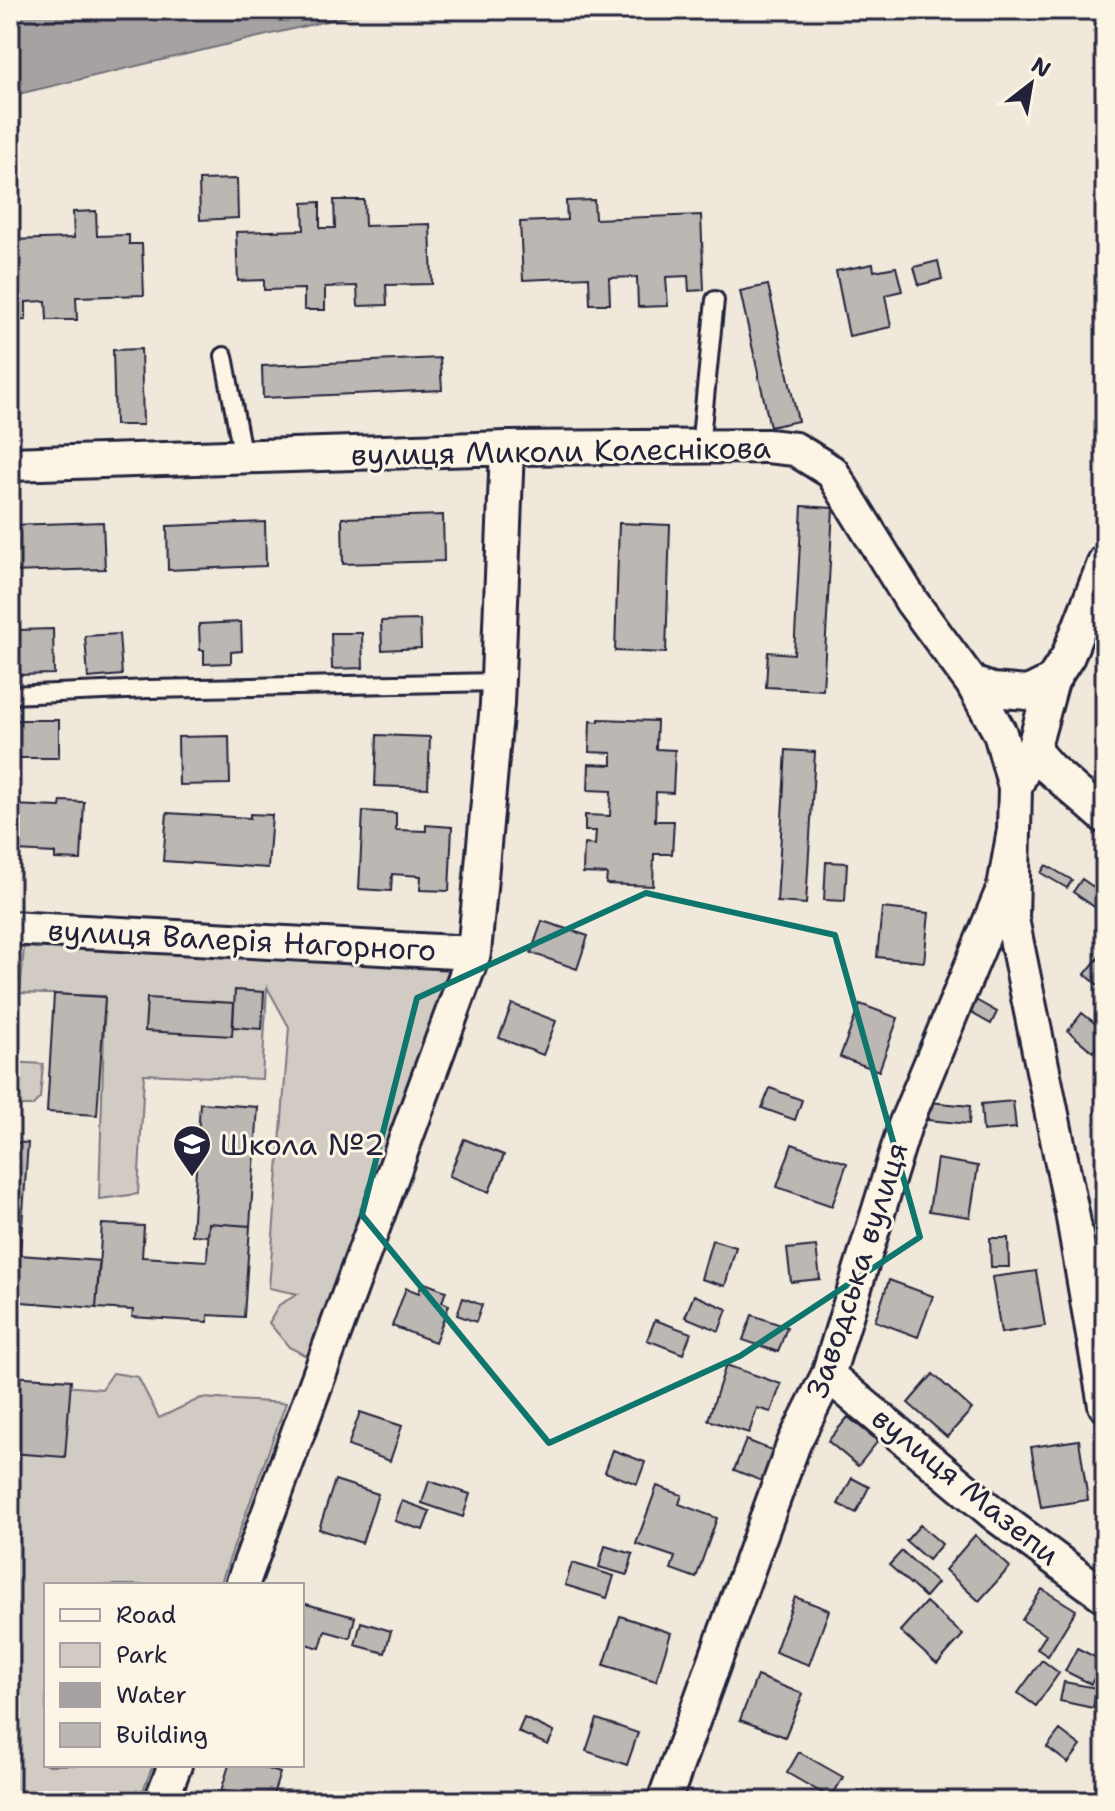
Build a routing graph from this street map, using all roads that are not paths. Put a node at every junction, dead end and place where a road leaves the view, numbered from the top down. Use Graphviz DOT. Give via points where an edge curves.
graph roads {
  1 [pos="715,300"];
  2 [pos="224,356"];
  3 [pos="700,447"];
  4 [pos="507,448"];
  5 [pos="243,458"];
  6 [pos="10,464"];
  7 [pos="1105,561"];
  8 [pos="1052,681"];
  9 [pos="498,682"];
  10 [pos="982,687"];
  11 [pos="10,695"];
  12 [pos="1033,750"];
  13 [pos="1015,787"];
  14 [pos="1105,817"];
  15 [pos="1014,830"];
  16 [pos="10,928"];
  17 [pos="474,953"];
  18 [pos="828,1375"];
  19 [pos="1105,1405"];
  20 [pos="243,1583"];
  21 [pos="1105,1596"];
  22 [pos="174,1767"];
  23 [pos="161,1801"];
  24 [pos="664,1801"];
  1 -- 3 [label="lane"];
  2 -- 5 [label="lane"];
  3 -- 4 [label="street, вулиця Миколи Колеснікова"];
  3 -- 10 [label="street, вулиця Миколи Колеснікова" via="795,449 832,472 912,602"];
  4 -- 5 [label="street, вулиця Миколи Колеснікова"];
  4 -- 9 [label="street"];
  5 -- 6 [label="street, вулиця Миколи Колеснікова"];
  7 -- 8 [label="street" via="1068,656"];
  8 -- 10 [label="street" via="1028,693"];
  8 -- 12 [label="street"];
  9 -- 11 [label="lane"];
  9 -- 17 [label="street"];
  10 -- 13 [label="street, вулиця Миколи Колеснікова"];
  12 -- 13 [label="street"];
  12 -- 14 [label="street"];
  13 -- 15 [label="street"];
  15 -- 18 [label="street, Заводська вулиця" via="1004,887 905,1125"];
  15 -- 19 [label="street" via="1012,919"];
  16 -- 17 [label="street, вулиця Валерія Нагорного"];
  17 -- 20 [label="street"];
  18 -- 21 [label="street, вулиця Мазепи" via="998,1517"];
  18 -- 24 [label="street, Заводська вулиця" via="794,1443"];
  22 -- 23 [label="street"];
}
